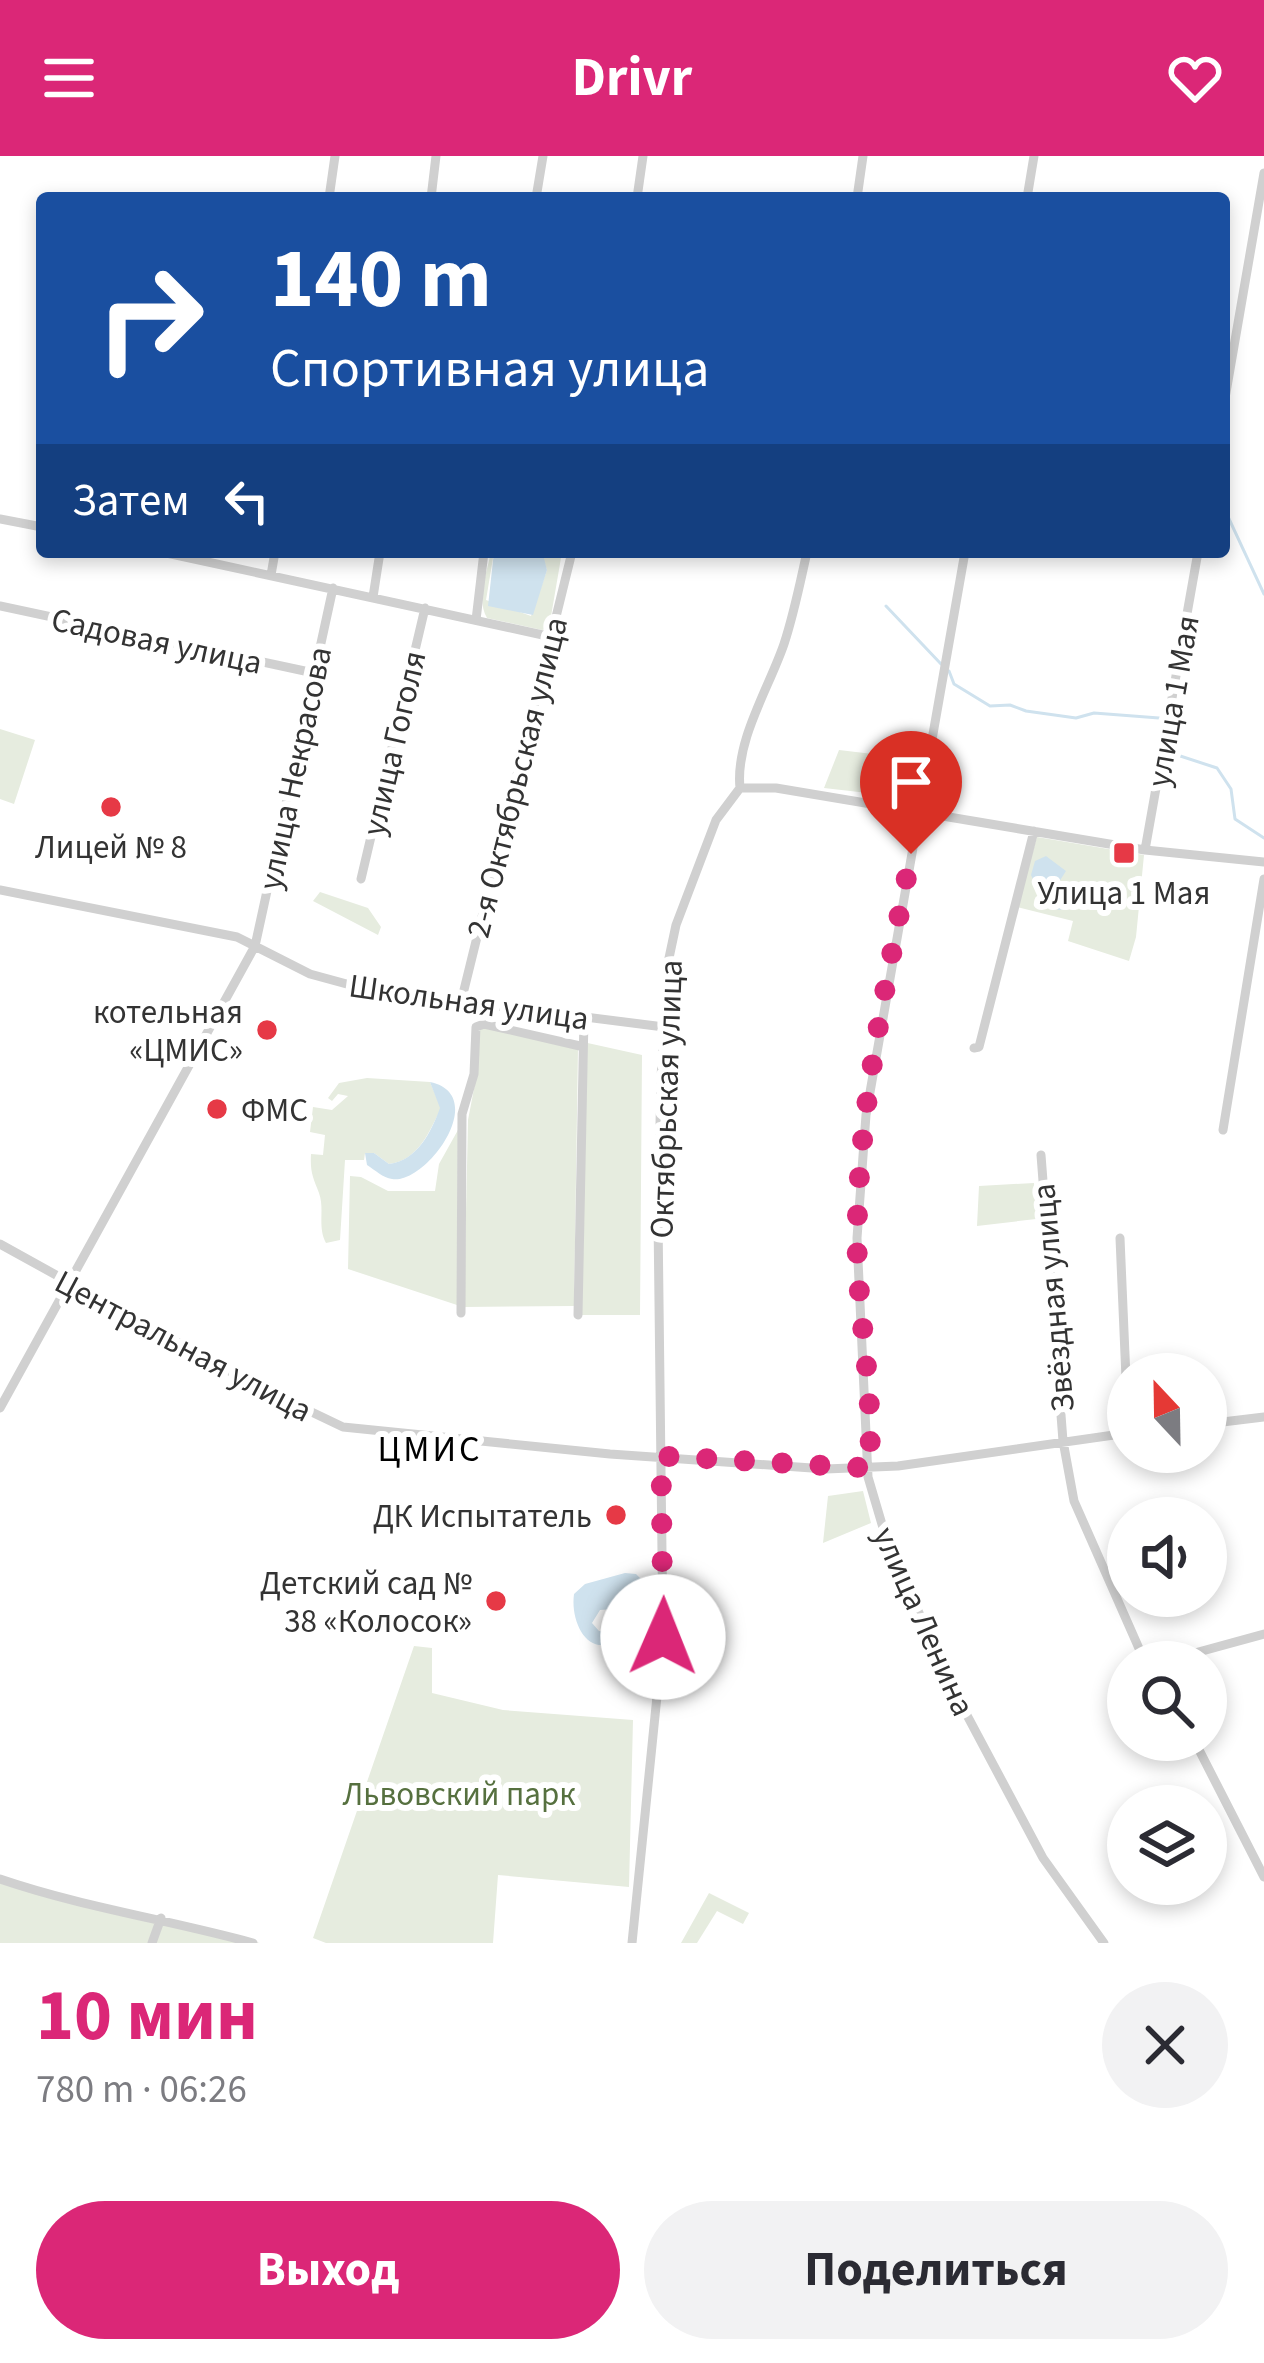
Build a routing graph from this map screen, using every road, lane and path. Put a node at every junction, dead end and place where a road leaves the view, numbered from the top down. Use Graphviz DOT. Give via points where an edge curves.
graph roads {
  1 [pos="335,156"];
  2 [pos="436,156"];
  3 [pos="543,156"];
  4 [pos="643,156"];
  5 [pos="863,156"];
  6 [pos="1034,156"];
  7 [pos="1264,173"];
  8 [pos="330,192"];
  9 [pos="432,192"];
  10 [pos="537,192"];
  11 [pos="638,192"];
  12 [pos="858,192"];
  13 [pos="1028,192"];
  14 [pos="1230,369"];
  15 [pos="0,520"];
  16 [pos="36,526"];
  17 [pos="190,558"];
  18 [pos="274,558"];
  19 [pos="379,558"];
  20 [pos="483,558"];
  21 [pos="571,558"];
  22 [pos="805,558"];
  23 [pos="964,558"];
  24 [pos="1197,558"];
  25 [pos="271,575"];
  26 [pos="333,588"];
  27 [pos="373,597"];
  28 [pos="0,606"];
  29 [pos="425,608"];
  30 [pos="476,620"];
  31 [pos="552,638"];
  32 [pos="314,674"];
  33 [pos="740,788"];
  34 [pos="919,814"];
  35 [pos="1034,831"];
  36 [pos="1145,850"];
  37 [pos="1264,862"];
  38 [pos="361,879"];
  39 [pos="1264,879"];
  40 [pos="0,890"];
  41 [pos="255,946"];
  42 [pos="461,1002"];
  43 [pos="584,1017"];
  44 [pos="664,1027"];
  45 [pos="580,1046"];
  46 [pos="974,1048"];
  47 [pos="1223,1130"];
  48 [pos="1041,1155"];
  49 [pos="1120,1238"];
  50 [pos="0,1244"];
  51 [pos="70,1284"];
  52 [pos="461,1313"];
  53 [pos="578,1315"];
  54 [pos="1125,1353"];
  55 [pos="0,1408"];
  56 [pos="1264,1417"];
  57 [pos="1227,1421"];
  58 [pos="1107,1433"];
  59 [pos="1063,1441"];
  60 [pos="661,1456"];
  61 [pos="869,1468"];
  62 [pos="1264,1634"];
  63 [pos="1135,1641"];
  64 [pos="1227,1644"];
  65 [pos="1205,1761"];
  66 [pos="1264,1877"];
  67 [pos="0,1879"];
  68 [pos="161,1918"];
  69 [pos="152,1943"];
  70 [pos="253,1943"];
  71 [pos="632,1943"];
  72 [pos="1104,1943"];
  1 -- 8 [label="street"];
  2 -- 9 [label="street"];
  3 -- 10 [label="street"];
  4 -- 11 [label="street"];
  5 -- 12 [label="street"];
  6 -- 13 [label="street"];
  7 -- 14 [label="street"];
  15 -- 16 [label="street"];
  17 -- 25 [label="street"];
  18 -- 25 [label="street"];
  19 -- 27 [label="street"];
  20 -- 30 [label="street"];
  21 -- 31 [label="street, 2-я Октябрьская улица"];
  22 -- 33 [label="street, Октябрьская улица" via="746,745"];
  23 -- 34 [label="street, улица Ленина"];
  24 -- 36 [label="street, улица 1 Мая"];
  25 -- 26 [label="street"];
  26 -- 27 [label="street"];
  26 -- 32 [label="street, улица Некрасова"];
  27 -- 29 [label="street"];
  28 -- 32 [label="street, Садовая улица"];
  29 -- 30 [label="street"];
  29 -- 38 [label="street, улица Гоголя"];
  30 -- 31 [label="street"];
  31 -- 42 [label="street, 2-я Октябрьская улица"];
  32 -- 41 [label="street, улица Некрасова"];
  33 -- 34 [label="street"];
  33 -- 44 [label="street, Октябрьская улица" via="716,820 676,925"];
  34 -- 35 [label="street"];
  34 -- 61 [label="street, улица Ленина" via="873,1056 860,1177"];
  35 -- 36 [label="street"];
  35 -- 46 [label="street"];
  36 -- 37 [label="street"];
  39 -- 47 [label="street"];
  40 -- 41 [label="street, Школьная улица"];
  41 -- 42 [label="street, Школьная улица" via="348,986"];
  41 -- 51 [label="street, улица Некрасова"];
  42 -- 43 [label="street, Школьная улица"];
  43 -- 44 [label="street, Школьная улица"];
  43 -- 45 [label="street"];
  44 -- 60 [label="street, Октябрьская улица"];
  45 -- 52 [label="street" via="476,1027 462,1114"];
  45 -- 53 [label="street"];
  48 -- 59 [label="street, Звёздная улица"];
  49 -- 54 [label="street"];
  50 -- 51 [label="street, Центральная улица"];
  51 -- 55 [label="street, улица Некрасова"];
  51 -- 60 [label="street, Центральная улица" via="332,1424"];
  56 -- 57 [label="street"];
  58 -- 59 [label="street, Центральная улица"];
  59 -- 61 [label="street, Центральная улица"];
  59 -- 63 [label="street, Звёздная улица" via="1077,1511"];
  60 -- 61 [label="street, Центральная улица"];
  60 -- 71 [label="street, Октябрьская улица" via="663,1637"];
  61 -- 72 [label="street, улица Ленина" via="889,1548 961,1704 1043,1858"];
  62 -- 64 [label="street"];
  65 -- 66 [label="street"];
  67 -- 68 [label="street"];
  68 -- 69 [label="street"];
  68 -- 70 [label="street"];
}
